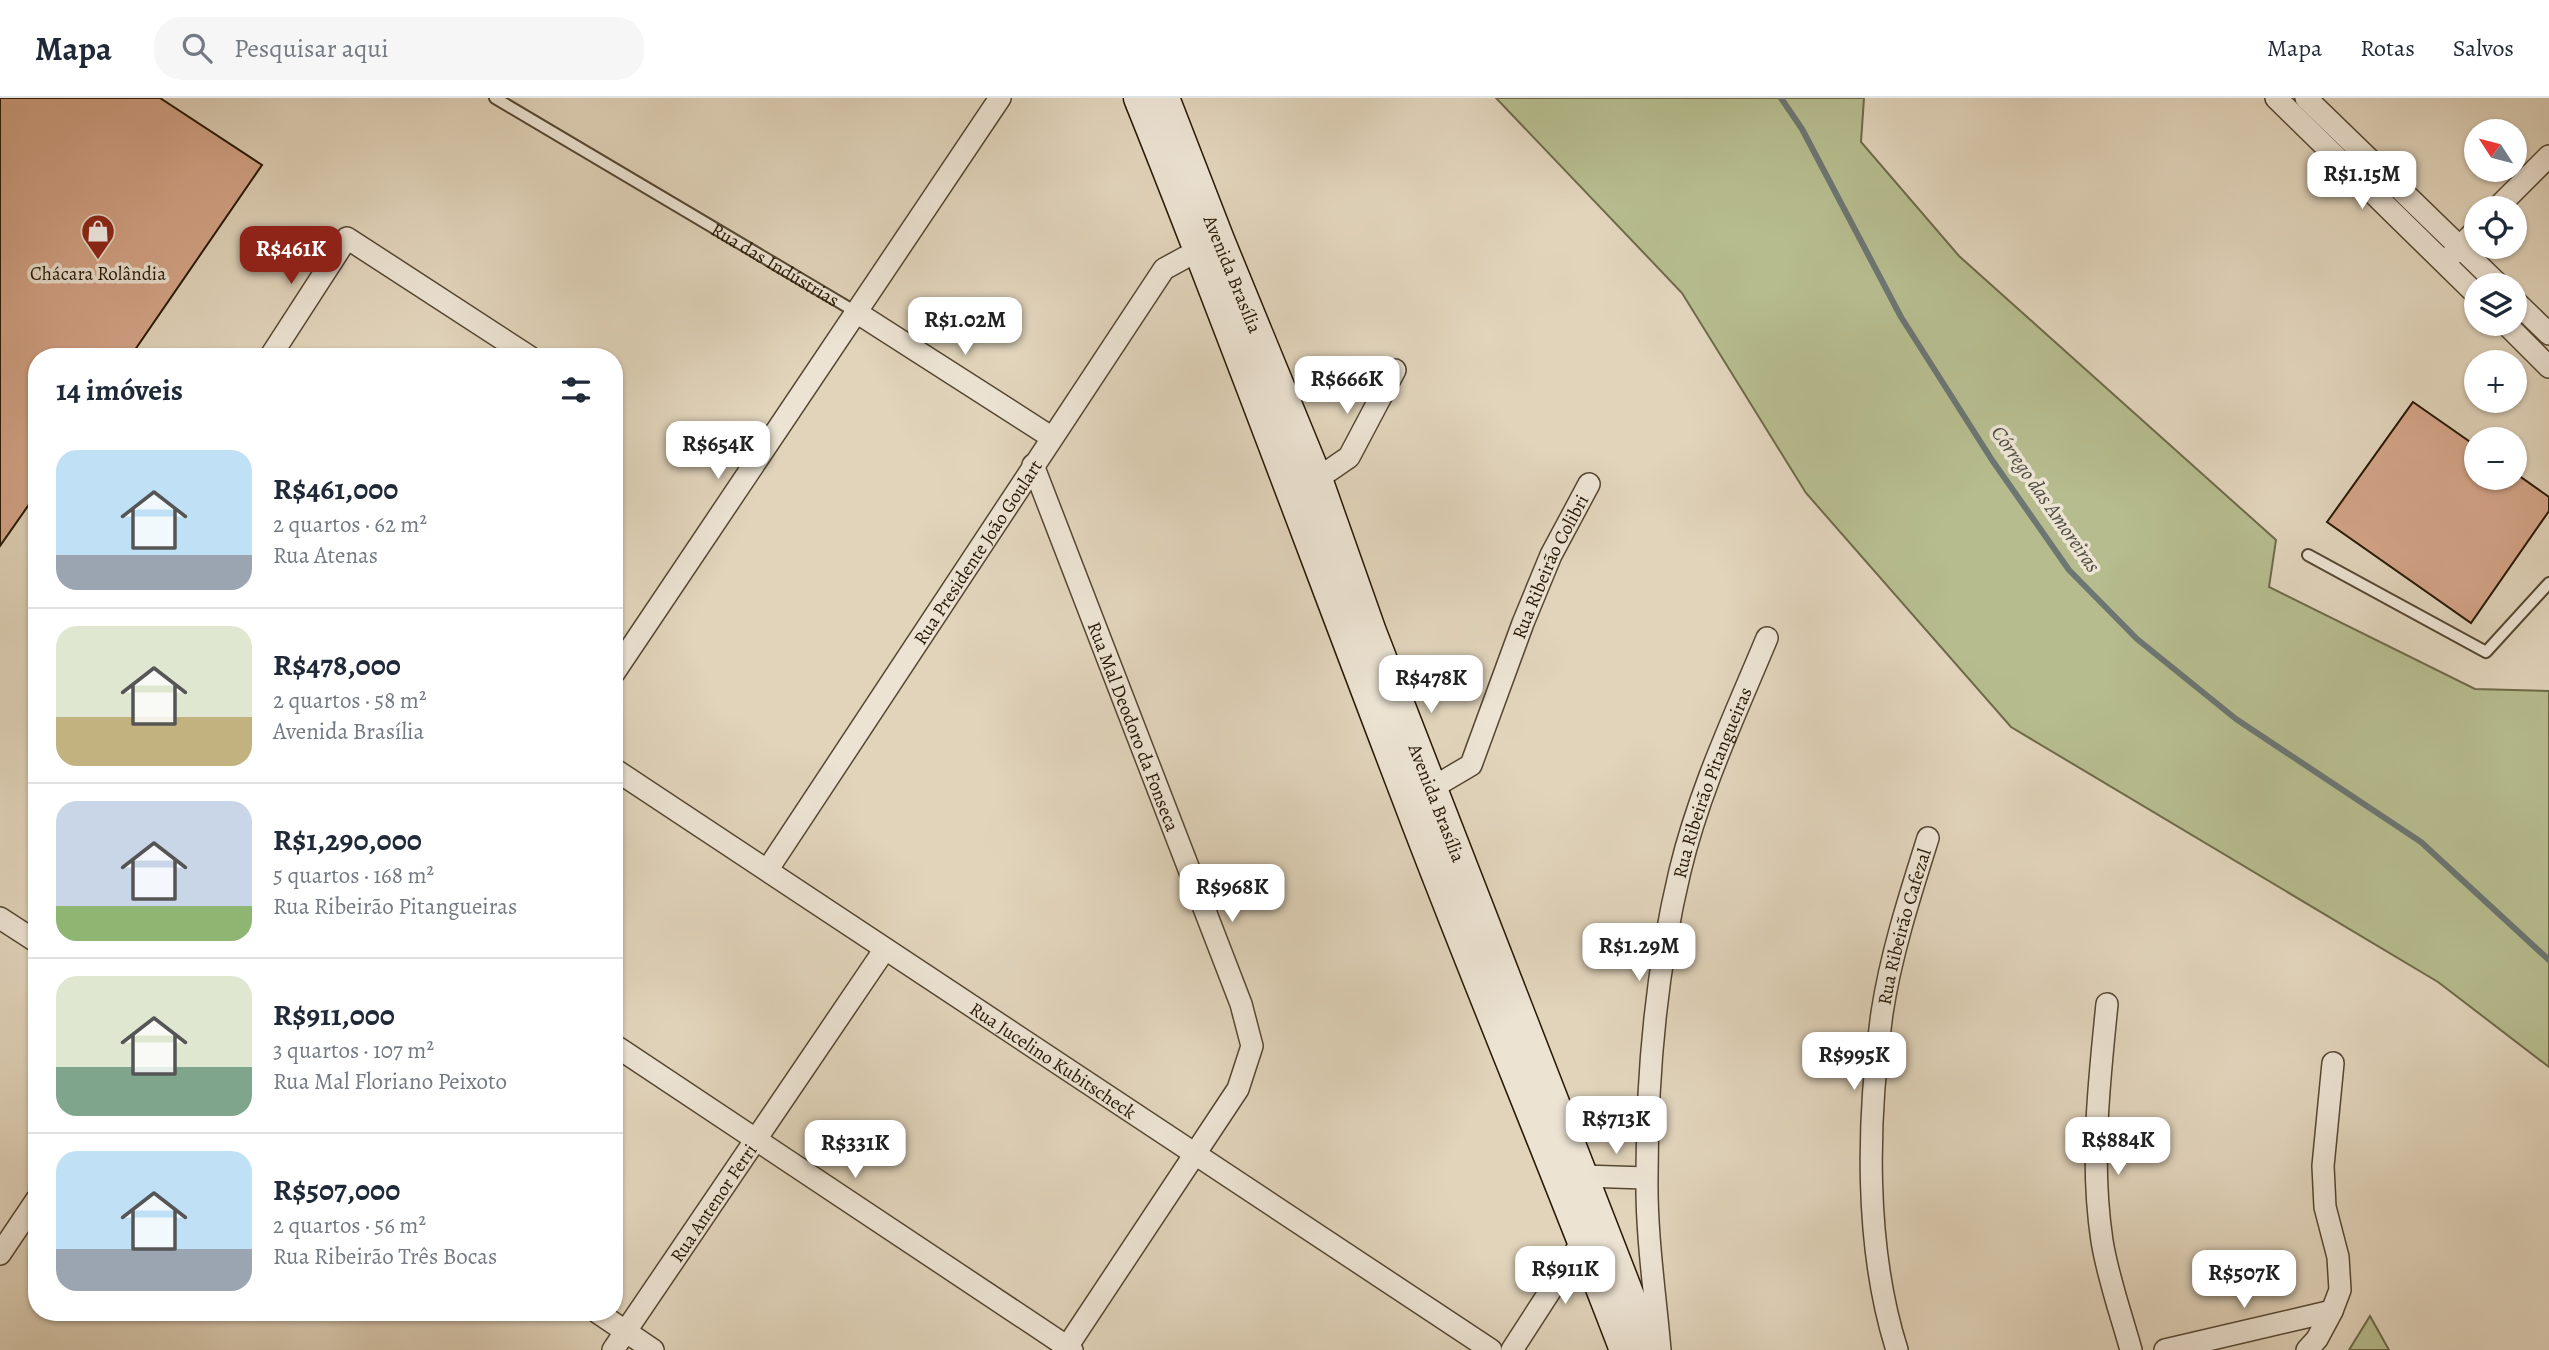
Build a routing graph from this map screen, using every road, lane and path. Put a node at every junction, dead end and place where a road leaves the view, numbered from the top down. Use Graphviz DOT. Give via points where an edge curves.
graph roads {
  1 [pos="495,98"];
  2 [pos="1000,98"];
  3 [pos="1139,98"];
  4 [pos="1164,98"];
  5 [pos="2276,98"];
  6 [pos="2306,98"];
  7 [pos="2549,156"];
  8 [pos="2509,196"];
  9 [pos="2464,242"];
  10 [pos="1209,244"];
  11 [pos="2459,247"];
  12 [pos="2445,262"];
  13 [pos="2486,273"];
  14 [pos="2464,282"];
  15 [pos="856,312"];
  16 [pos="2527,313"];
  17 [pos="2549,334"];
  18 [pos="2518,336"];
  19 [pos="276,348"];
  20 [pos="516,348"];
  21 [pos="2549,367"];
  22 [pos="1395,370"];
  23 [pos="1051,437"];
  24 [pos="1033,465"];
  25 [pos="1317,479"];
  26 [pos="1589,484"];
  27 [pos="2308,555"];
  28 [pos="2549,583"];
  29 [pos="1767,638"];
  30 [pos="623,660"];
  31 [pos="623,775"];
  32 [pos="1432,788"];
  33 [pos="1928,838"];
  34 [pos="768,869"];
  35 [pos="0,918"];
  36 [pos="28,936"];
  37 [pos="885,949"];
  38 [pos="2107,1004"];
  39 [pos="623,1051"];
  40 [pos="2333,1063"];
  41 [pos="754,1138"];
  42 [pos="1195,1153"];
  43 [pos="1583,1176"];
  44 [pos="1646,1178"];
  45 [pos="28,1212"];
  46 [pos="1583,1240"];
  47 [pos="0,1254"];
  48 [pos="2332,1311"];
  49 [pos="610,1321"];
  50 [pos="626,1332"];
  51 [pos="1068,1349"];
  52 [pos="613,1350"];
  53 [pos="653,1350"];
  54 [pos="1491,1350"];
  55 [pos="1512,1350"];
  56 [pos="1625,1350"];
  57 [pos="1650,1350"];
  58 [pos="1660,1350"];
  59 [pos="1897,1350"];
  60 [pos="2132,1350"];
  61 [pos="2165,1350"];
  62 [pos="2307,1350"];
  1 -- 15 [label="lane, Rua das Indústrias"];
  2 -- 15 [label="street"];
  3 -- 10 [label="main road, Avenida Brasília"];
  4 -- 10 [label="main road, Avenida Brasília"];
  5 -- 12 [label="street"];
  6 -- 11 [label="street"];
  7 -- 8 [label="street"];
  9 -- 11 [label="street"];
  10 -- 23 [label="street, Rua Presidente João Goulart" via="1164,269"];
  10 -- 25 [label="main road, Avenida Brasília"];
  10 -- 46 [label="main road, Avenida Brasília" via="1412,811"];
  11 -- 12 [label="street"];
  11 -- 13 [label="street"];
  12 -- 14 [label="street"];
  15 -- 23 [label="street, Rua das Indústrias"];
  15 -- 30 [label="street"];
  16 -- 17 [label="street"];
  18 -- 21 [label="street"];
  19 -- 20 [label="street" via="348,238"];
  22 -- 25 [label="street" via="1349,457"];
  23 -- 24 [label="street, Rua Presidente João Goulart"];
  24 -- 34 [label="street, Rua Presidente João Goulart"];
  24 -- 42 [label="street, Rua Mal Deodoro da Fonseca" via="1241,1004 1252,1046 1238,1089"];
  25 -- 32 [label="main road, Avenida Brasília"];
  26 -- 32 [label="street, Rua Ribeirão Colibri" via="1551,555 1471,765"];
  27 -- 28 [label="lane" via="2486,652"];
  29 -- 44 [label="street, Rua Ribeirão Pitangueiras" via="1709,776 1680,870 1650,1065"];
  31 -- 34 [label="street, Rua Jucelino Kubitscheck"];
  32 -- 43 [label="main road, Avenida Brasília"];
  33 -- 59 [label="street, Rua Ribeirão Cafezal" via="1882,1011 1874,1098 1875,1240"];
  34 -- 37 [label="street, Rua Jucelino Kubitscheck"];
  35 -- 36 [label="street"];
  37 -- 41 [label="street, Rua Antenor Ferri"];
  37 -- 42 [label="street, Rua Jucelino Kubitscheck"];
  38 -- 60 [label="street" via="2098,1100 2098,1205 2111,1280"];
  39 -- 41 [label="street"];
  40 -- 48 [label="street" via="2323,1166 2325,1207 2338,1257 2340,1290"];
  41 -- 50 [label="street, Rua Antenor Ferri"];
  41 -- 51 [label="street"];
  42 -- 51 [label="street, Rua Mal Deodoro da Fonseca"];
  42 -- 54 [label="street, Rua Jucelino Kubitscheck"];
  43 -- 44 [label="street"];
  43 -- 57 [label="main road, Avenida Brasília"];
  44 -- 58 [label="street, Rua Ribeirão Pitangueiras"];
  45 -- 47 [label="street"];
  46 -- 55 [label="street"];
  46 -- 56 [label="main road, Avenida Brasília"];
  48 -- 61 [label="street"];
  48 -- 62 [label="street"];
  49 -- 50 [label="street"];
  50 -- 52 [label="street, Rua Antenor Ferri"];
  50 -- 53 [label="street"];
}
